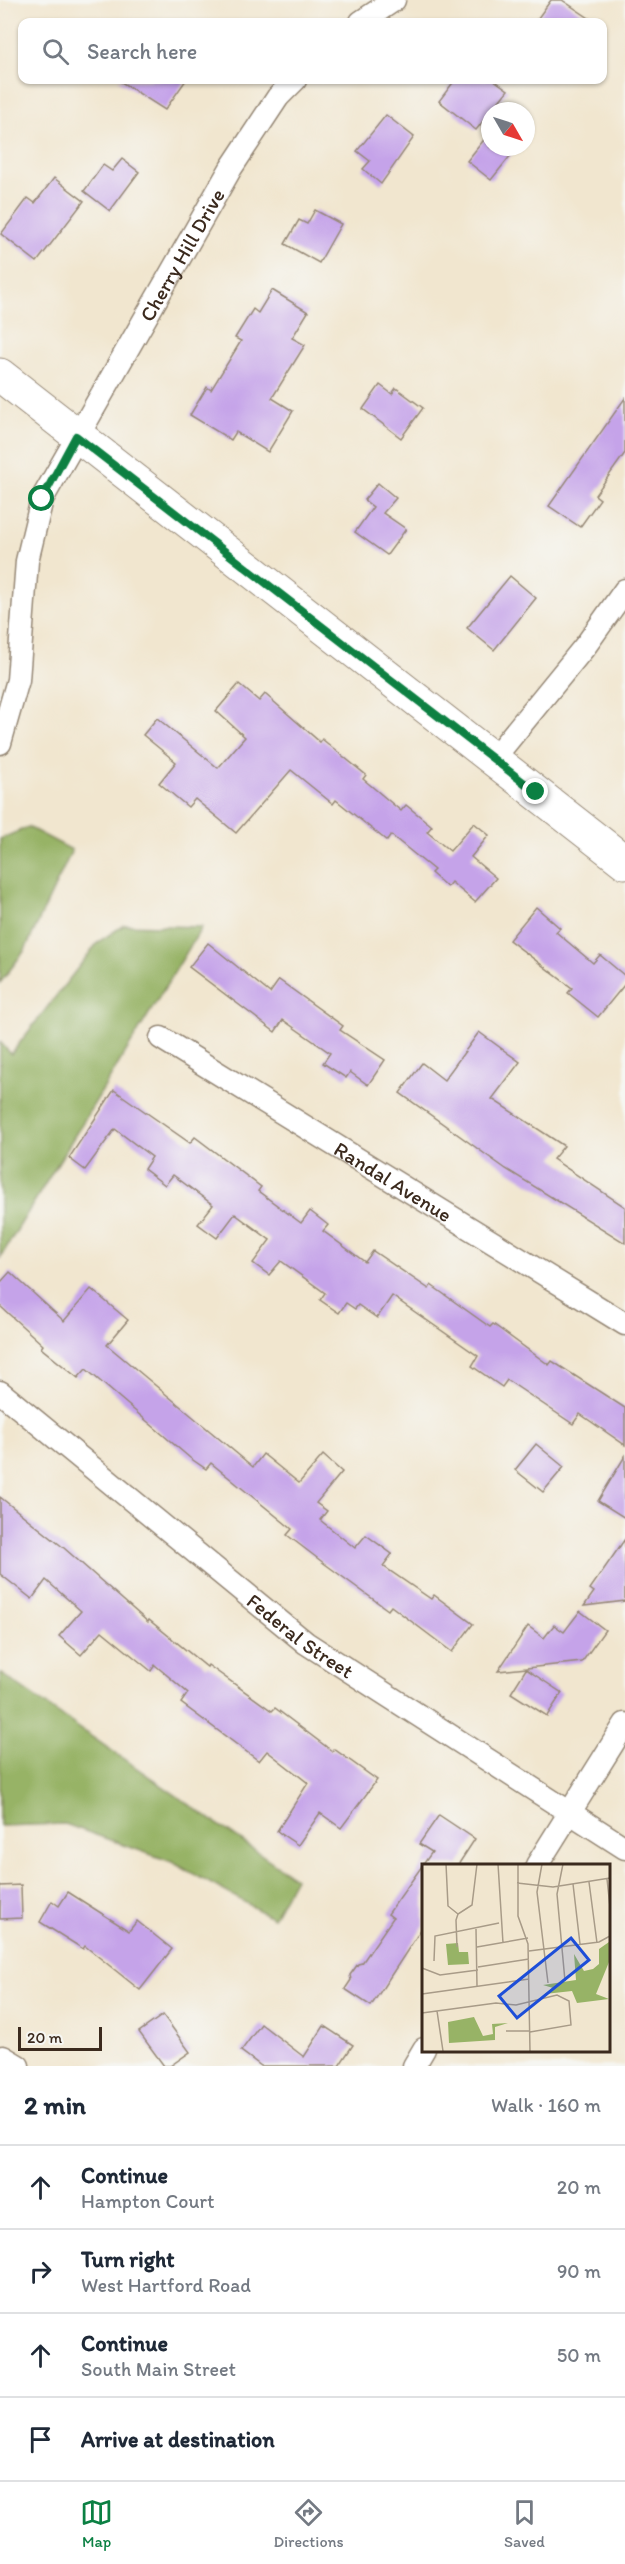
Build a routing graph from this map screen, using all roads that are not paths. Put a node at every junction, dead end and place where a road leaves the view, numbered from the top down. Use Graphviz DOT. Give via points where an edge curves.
graph roads {
  1 [pos="394,0"];
  2 [pos="367,18"];
  3 [pos="291,84"];
  4 [pos="0,375"];
  5 [pos="76,436"];
  6 [pos="625,590"];
  7 [pos="0,743"];
  8 [pos="493,759"];
  9 [pos="625,862"];
  10 [pos="161,1038"];
  11 [pos="625,1324"];
  12 [pos="0,1392"];
  13 [pos="625,1724"];
  14 [pos="569,1813"];
  15 [pos="625,1848"];
  16 [pos="538,1864"];
  17 [pos="423,2051"];
  18 [pos="414,2066"];
  1 -- 2 [label="street"];
  3 -- 5 [label="street, Cherry Hill Drive" via="278,97 231,168"];
  4 -- 5 [label="street"];
  5 -- 7 [label="street, Cherry Hill Drive" via="42,499 27,561 18,680"];
  5 -- 8 [label="street"];
  6 -- 8 [label="street" via="586,645"];
  8 -- 9 [label="street"];
  10 -- 11 [label="street, Randal Avenue"];
  12 -- 14 [label="street, Federal Street" via="306,1643"];
  13 -- 14 [label="street"];
  14 -- 15 [label="street, Federal Street"];
  14 -- 16 [label="street"];
  17 -- 18 [label="street"];
}
